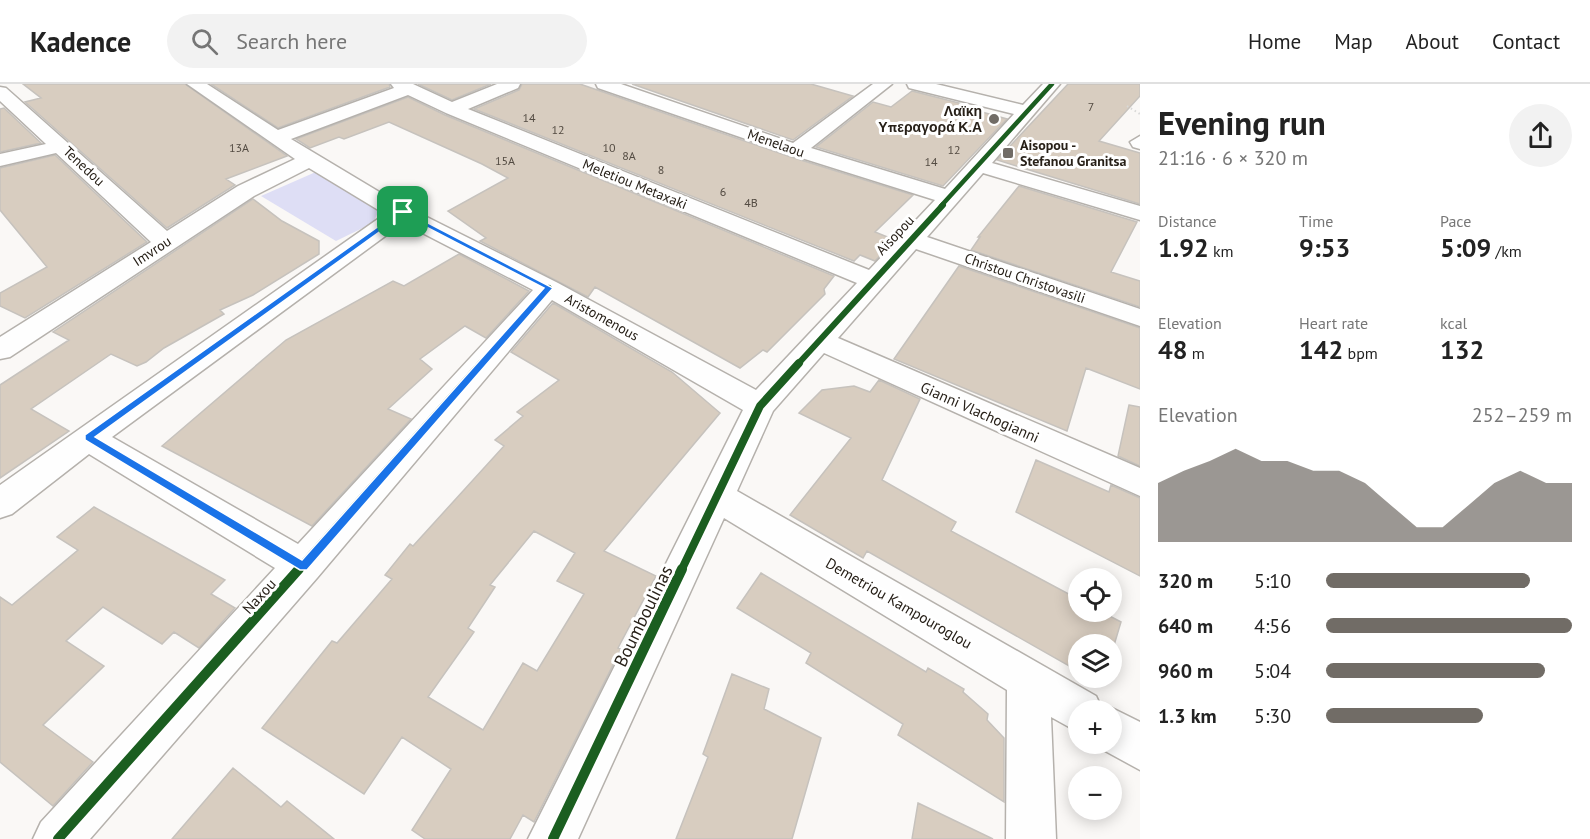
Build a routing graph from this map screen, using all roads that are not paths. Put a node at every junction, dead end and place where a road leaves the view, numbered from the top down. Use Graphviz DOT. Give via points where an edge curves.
graph roads {
  1 [pos="195,84"];
  2 [pos="512,84"];
  3 [pos="604,84"];
  4 [pos="915,84"];
  5 [pos="1052,84"];
  6 [pos="404,86"];
  7 [pos="855,87"];
  8 [pos="879,88"];
  9 [pos="0,92"];
  10 [pos="452,109"];
  11 [pos="1027,112"];
  12 [pos="278,137"];
  13 [pos="62,146"];
  14 [pos="796,150"];
  15 [pos="0,160"];
  16 [pos="310,160"];
  17 [pos="978,165"];
  18 [pos="949,196"];
  19 [pos="403,212"];
  20 [pos="1140,213"];
  21 [pos="910,239"];
  22 [pos="165,242"];
  23 [pos="872,280"];
  24 [pos="549,288"];
  25 [pos="1140,318"];
  26 [pos="819,340"];
  27 [pos="2,347"];
  28 [pos="760,406"];
  29 [pos="88,438"];
  30 [pos="1140,483"];
  31 [pos="717,496"];
  32 [pos="0,504"];
  33 [pos="303,566"];
  34 [pos="1028,679"];
  35 [pos="1068,703"];
  36 [pos="1122,736"];
  37 [pos="1140,747"];
  38 [pos="58,839"];
  39 [pos="553,839"];
  40 [pos="1030,839"];
  1 -- 12 [label="street, Aristomenous"];
  2 -- 10 [label="street"];
  3 -- 14 [label="street, Menelaou"];
  4 -- 11 [label="street"];
  5 -- 11 [label="street, Aisopou"];
  6 -- 10 [label="street, Meletiou Metaxaki"];
  6 -- 12 [label="street"];
  7 -- 8 [label="street"];
  8 -- 14 [label="street"];
  9 -- 13 [label="street, Tenedou"];
  10 -- 23 [label="street, Meletiou Metaxaki"];
  11 -- 17 [label="street, Aisopou"];
  12 -- 16 [label="street, Aristomenous"];
  13 -- 15 [label="street"];
  13 -- 22 [label="street, Tenedou"];
  14 -- 18 [label="street, Menelaou"];
  16 -- 19 [label="street, Aristomenous"];
  16 -- 22 [label="street, Imvrou" via="246,192"];
  17 -- 18 [label="street, Aisopou"];
  17 -- 20 [label="street"];
  18 -- 21 [label="street, Aisopou"];
  19 -- 24 [label="street, Aristomenous"];
  19 -- 29 [label="street"];
  21 -- 23 [label="street, Aisopou"];
  21 -- 25 [label="street, Christou Christovasili"];
  22 -- 27 [label="street, Imvrou"];
  23 -- 26 [label="street, Aisopou"];
  24 -- 28 [label="street, Aristomenous"];
  24 -- 33 [label="street, Naxou"];
  26 -- 28 [label="street, Aisopou"];
  26 -- 30 [label="street, Gianni Vlachogianni"];
  28 -- 31 [label="street, Boumboulinas"];
  29 -- 32 [label="street"];
  29 -- 33 [label="street"];
  31 -- 34 [label="street, Demetriou Kampouroglou"];
  31 -- 39 [label="street, Boumboulinas"];
  33 -- 38 [label="street, Naxou"];
  34 -- 35 [label="street, Demetriou Kampouroglou"];
  34 -- 40 [label="street"];
  36 -- 37 [label="street"];
}
